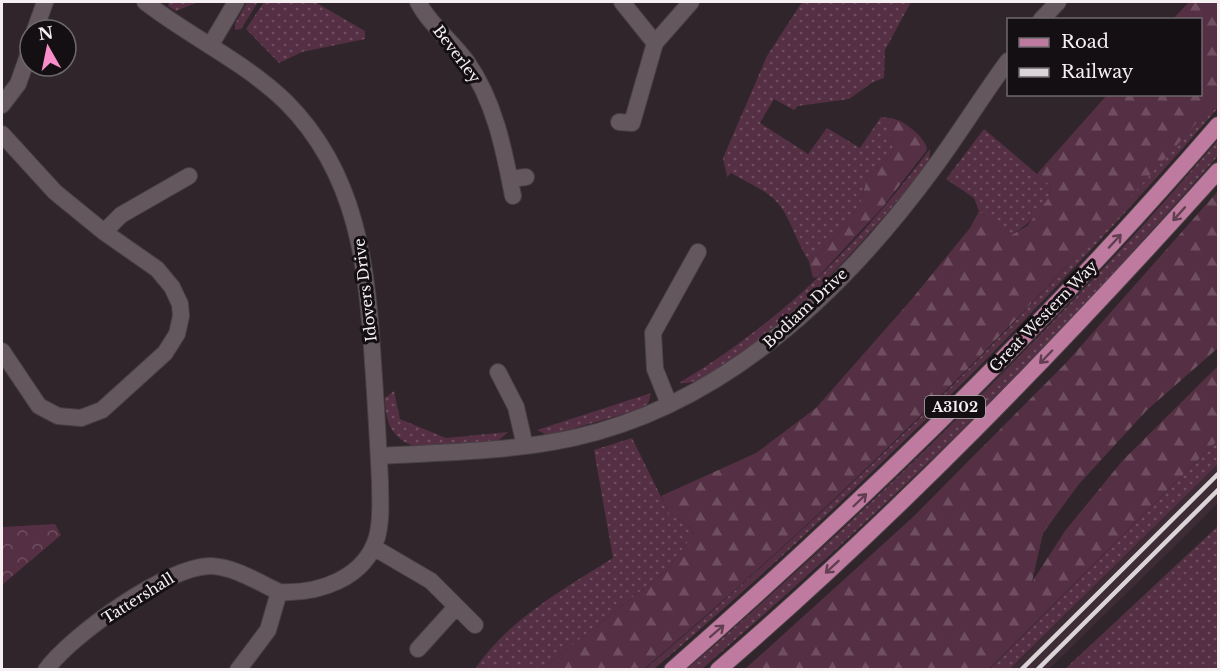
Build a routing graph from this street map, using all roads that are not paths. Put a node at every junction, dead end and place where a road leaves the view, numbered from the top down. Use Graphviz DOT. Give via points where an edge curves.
graph roads {
  1 [pos="45,2"];
  2 [pos="145,2"];
  3 [pos="236,2"];
  4 [pos="418,2"];
  5 [pos="622,2"];
  6 [pos="691,2"];
  7 [pos="1058,2"];
  8 [pos="39,18"];
  9 [pos="1043,18"];
  10 [pos="655,43"];
  11 [pos="210,46"];
  12 [pos="1007,62"];
  13 [pos="21,78"];
  14 [pos="2,105"];
  15 [pos="619,122"];
  16 [pos="1218,125"];
  17 [pos="2,134"];
  18 [pos="1218,171"];
  19 [pos="189,176"];
  20 [pos="513,196"];
  21 [pos="104,232"];
  22 [pos="698,252"];
  23 [pos="2,351"];
  24 [pos="498,372"];
  25 [pos="669,404"];
  26 [pos="525,446"];
  27 [pos="379,456"];
  28 [pos="373,547"];
  29 [pos="279,592"];
  30 [pos="456,607"];
  31 [pos="476,625"];
  32 [pos="418,649"];
  33 [pos="46,669"];
  34 [pos="238,669"];
  35 [pos="672,669"];
  36 [pos="718,669"];
  1 -- 8 [label="street"];
  2 -- 11 [label="street, Idovers Drive"];
  3 -- 11 [label="street"];
  4 -- 20 [label="street, Beverley" via="481,84 518,178"];
  5 -- 10 [label="street"];
  6 -- 10 [label="street"];
  7 -- 9 [label="street"];
  10 -- 15 [label="street" via="632,123"];
  11 -- 27 [label="street, Idovers Drive" via="286,102 324,150 348,197 368,285"];
  12 -- 25 [label="street, Bodiam Drive" via="910,199 814,303 754,355"];
  13 -- 14 [label="street"];
  35 -- 16 [label="main road, Great Western Way / A3102, one-way" via="780,575 903,459 1081,278"];
  17 -- 21 [label="street" via="35,173"];
  18 -- 36 [label="main road, Great Western Way / A3102, one-way" via="981,425"];
  19 -- 21 [label="street" via="121,215"];
  21 -- 23 [label="street" via="157,269 172,287 180,304 181,325 165,352 102,410 70,418 39,406"];
  22 -- 25 [label="street" via="653,333 653,361"];
  24 -- 26 [label="street" via="516,407"];
  25 -- 26 [label="street, Bodiam Drive" via="587,434"];
  26 -- 27 [label="street, Bodiam Drive"];
  27 -- 28 [label="street, Tattershall" via="381,513"];
  28 -- 29 [label="street, Tattershall" via="354,570 328,586"];
  28 -- 30 [label="street" via="431,581"];
  29 -- 33 [label="street, Tattershall" via="219,567 176,573 72,641"];
  29 -- 34 [label="street" via="268,630"];
  30 -- 31 [label="street"];
  30 -- 32 [label="street"];
}
